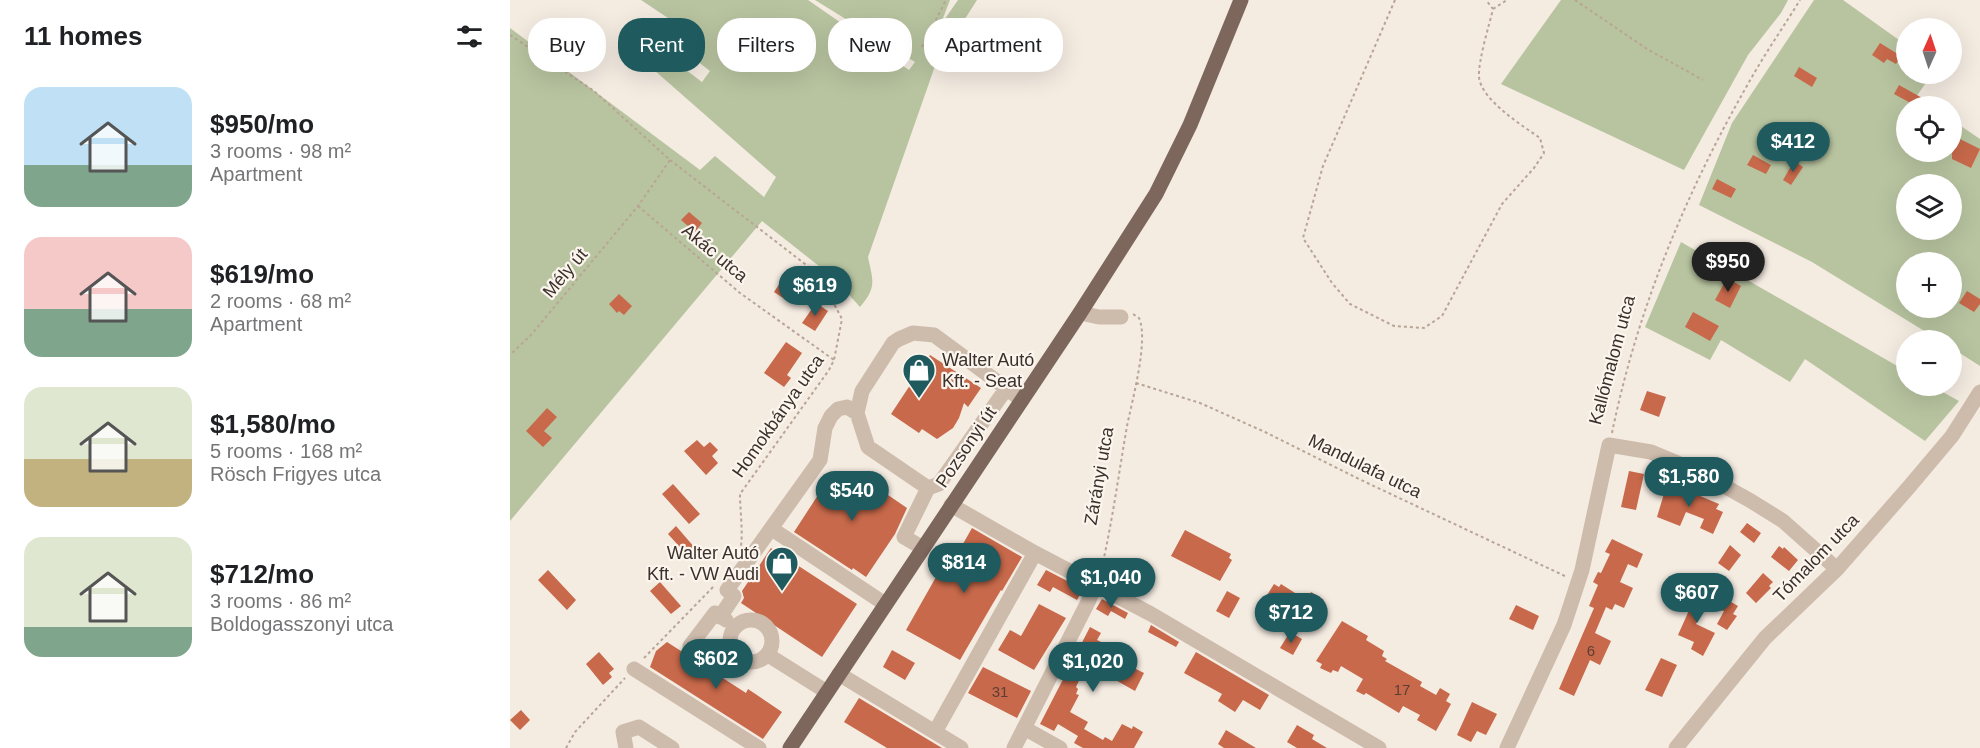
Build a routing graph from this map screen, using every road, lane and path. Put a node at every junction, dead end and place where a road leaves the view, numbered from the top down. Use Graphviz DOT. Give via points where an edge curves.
graph roads {
  1 [pos="946,0"];
  2 [pos="1241,0"];
  3 [pos="1395,0"];
  4 [pos="1486,0"];
  5 [pos="1507,0"];
  6 [pos="1575,0"];
  7 [pos="1800,0"];
  8 [pos="1493,9"];
  9 [pos="510,35"];
  10 [pos="922,47"];
  11 [pos="1703,80"];
  12 [pos="670,160"];
  13 [pos="638,206"];
  14 [pos="1080,313"];
  15 [pos="1121,316"];
  16 [pos="510,355"];
  17 [pos="834,360"];
  18 [pos="1136,383"];
  19 [pos="1006,389"];
  20 [pos="1980,392"];
  21 [pos="1022,400"];
  22 [pos="857,414"];
  23 [pos="1609,445"];
  24 [pos="928,488"];
  25 [pos="951,505"];
  26 [pos="772,529"];
  27 [pos="923,548"];
  28 [pos="740,552"];
  29 [pos="1035,553"];
  30 [pos="1837,569"];
  31 [pos="857,577"];
  32 [pos="1098,578"];
  33 [pos="719,580"];
  34 [pos="1578,582"];
  35 [pos="889,600"];
  36 [pos="720,617"];
  37 [pos="736,627"];
  38 [pos="690,646"];
  39 [pos="768,655"];
  40 [pos="634,669"];
  41 [pos="839,674"];
  42 [pos="827,692"];
  43 [pos="1024,728"];
  44 [pos="935,732"];
  45 [pos="566,748"];
  46 [pos="626,748"];
  47 [pos="672,748"];
  48 [pos="759,748"];
  49 [pos="790,748"];
  50 [pos="961,748"];
  51 [pos="1014,748"];
  52 [pos="1060,748"];
  53 [pos="1379,748"];
  54 [pos="1507,748"];
  55 [pos="1676,748"];
  1 -- 10 [label="path"];
  2 -- 14 [label="main road, Pozsonyi út" via="1190,125 1156,194"];
  3 -- 8 [label="path" via="1323,165 1303,238 1350,304 1394,326 1424,328 1442,316 1502,204 1544,153 1540,138 1508,117 1481,86 1480,71"];
  4 -- 8 [label="path"];
  5 -- 8 [label="path"];
  6 -- 11 [label="path" via="1647,49"];
  7 -- 23 [label="path, Kallómalom utca" via="1756,70 1674,235 1632,347"];
  9 -- 12 [label="path" via="594,91"];
  12 -- 13 [label="path, Mély út"];
  12 -- 17 [label="path, Homokbánya utca" via="819,274 842,319"];
  13 -- 16 [label="path, Mély út"];
  13 -- 17 [label="path, Akác utca" via="740,293"];
  14 -- 15 [label="street"];
  14 -- 21 [label="main road, Pozsonyi út"];
  15 -- 18 [label="path, Zárányi utca" via="1135,314 1141,321"];
  17 -- 28 [label="path, Homokbánya utca" via="740,494"];
  18 -- 32 [label="path, Zárányi utca"];
  18 -- 34 [label="path, Mandulafa utca" via="1200,403 1265,432"];
  19 -- 21 [label="street"];
  19 -- 22 [label="street" via="934,335 914,333 893,343 861,391"];
  19 -- 24 [label="street" via="939,484"];
  20 -- 30 [label="street, Tómalom utca" via="1952,435"];
  21 -- 25 [label="main road, Pozsonyi út"];
  22 -- 24 [label="street" via="868,447"];
  22 -- 26 [label="street" via="843,407 831,416 820,460"];
  23 -- 30 [label="street" via="1651,452 1707,477 1783,521"];
  23 -- 34 [label="street, Kallómalom utca"];
  24 -- 27 [label="street" via="904,537"];
  25 -- 27 [label="main road, Pozsonyi út"];
  25 -- 29 [label="street"];
  26 -- 35 [label="street"];
  26 -- 36 [label="street" via="727,591 734,596"];
  27 -- 35 [label="main road, Pozsonyi út"];
  29 -- 32 [label="street"];
  29 -- 44 [label="street"];
  30 -- 55 [label="street, Tómalom utca" via="1765,638"];
  31 -- 35 [label="street"];
  32 -- 43 [label="street"];
  32 -- 53 [label="street"];
  33 -- 40 [label="path"];
  34 -- 54 [label="street, Kallómalom utca" via="1564,625"];
  35 -- 41 [label="main road, Pozsonyi út"];
  36 -- 37 [label="street"];
  36 -- 38 [label="street" via="715,613"];
  37 -- 39 [label="street" via="748,620 768,627 773,641"];
  37 -- 39 [label="street" via="730,646 737,658 750,663"];
  39 -- 42 [label="street"];
  40 -- 45 [label="path" via="575,732"];
  40 -- 48 [label="street"];
  41 -- 42 [label="main road, Pozsonyi út"];
  41 -- 44 [label="street"];
  42 -- 49 [label="main road, Pozsonyi út"];
  43 -- 51 [label="street"];
  43 -- 52 [label="street"];
  44 -- 50 [label="street"];
  46 -- 47 [label="street" via="623,732 639,727"];
}
